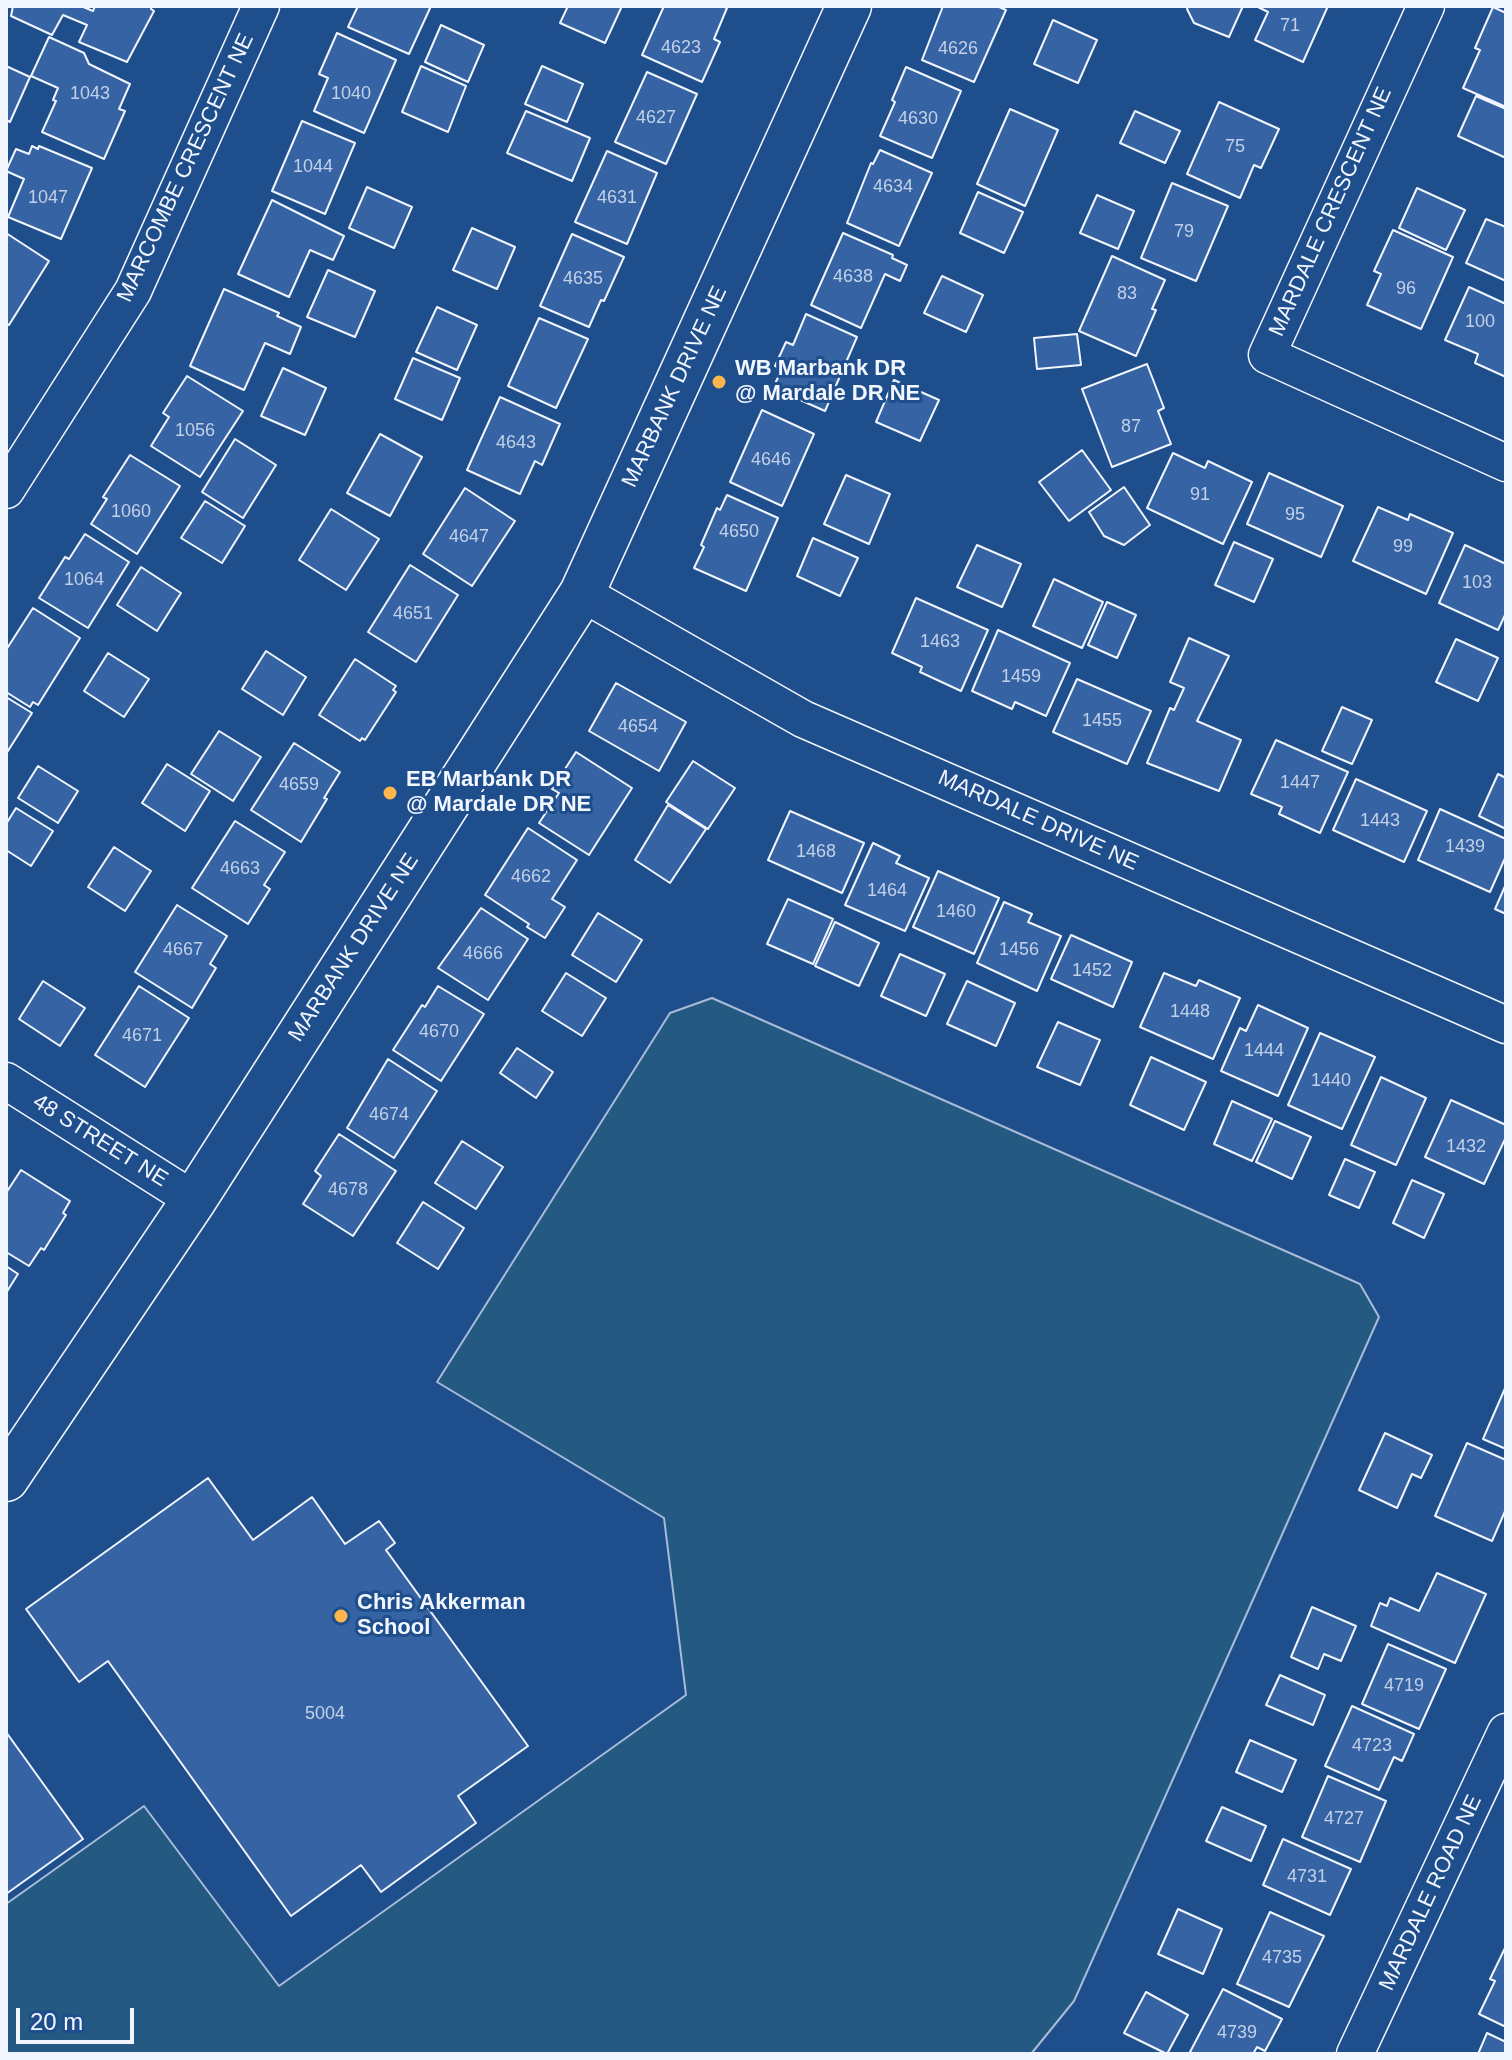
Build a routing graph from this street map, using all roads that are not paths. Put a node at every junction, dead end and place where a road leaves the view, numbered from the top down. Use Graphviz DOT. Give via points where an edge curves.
graph roads {
  1 [pos="261,6"];
  2 [pos="849,6"];
  3 [pos="1426,6"];
  4 [pos="1506,463"];
  5 [pos="6,490"];
  6 [pos="582,593"];
  7 [pos="1506,1025"];
  8 [pos="6,1081"];
  9 [pos="194,1200"];
  10 [pos="6,1479"];
  11 [pos="1506,1732"];
  12 [pos="1355,2054"];
  1 -- 5 [label="street, MARCOMBE CRESCENT NE" via="133,291"];
  2 -- 6 [label="street, MARBANK DRIVE NE"];
  3 -- 4 [label="street, MARDALE CRESCENT NE" via="1267,355"];
  6 -- 7 [label="street, MARDALE DRIVE NE" via="803,719"];
  6 -- 9 [label="street, MARBANK DRIVE NE"];
  8 -- 9 [label="street, 48 STREET NE"];
  9 -- 10 [label="street, MARBANK DRIVE NE"];
  11 -- 12 [label="street, MARDALE ROAD NE"];
}
